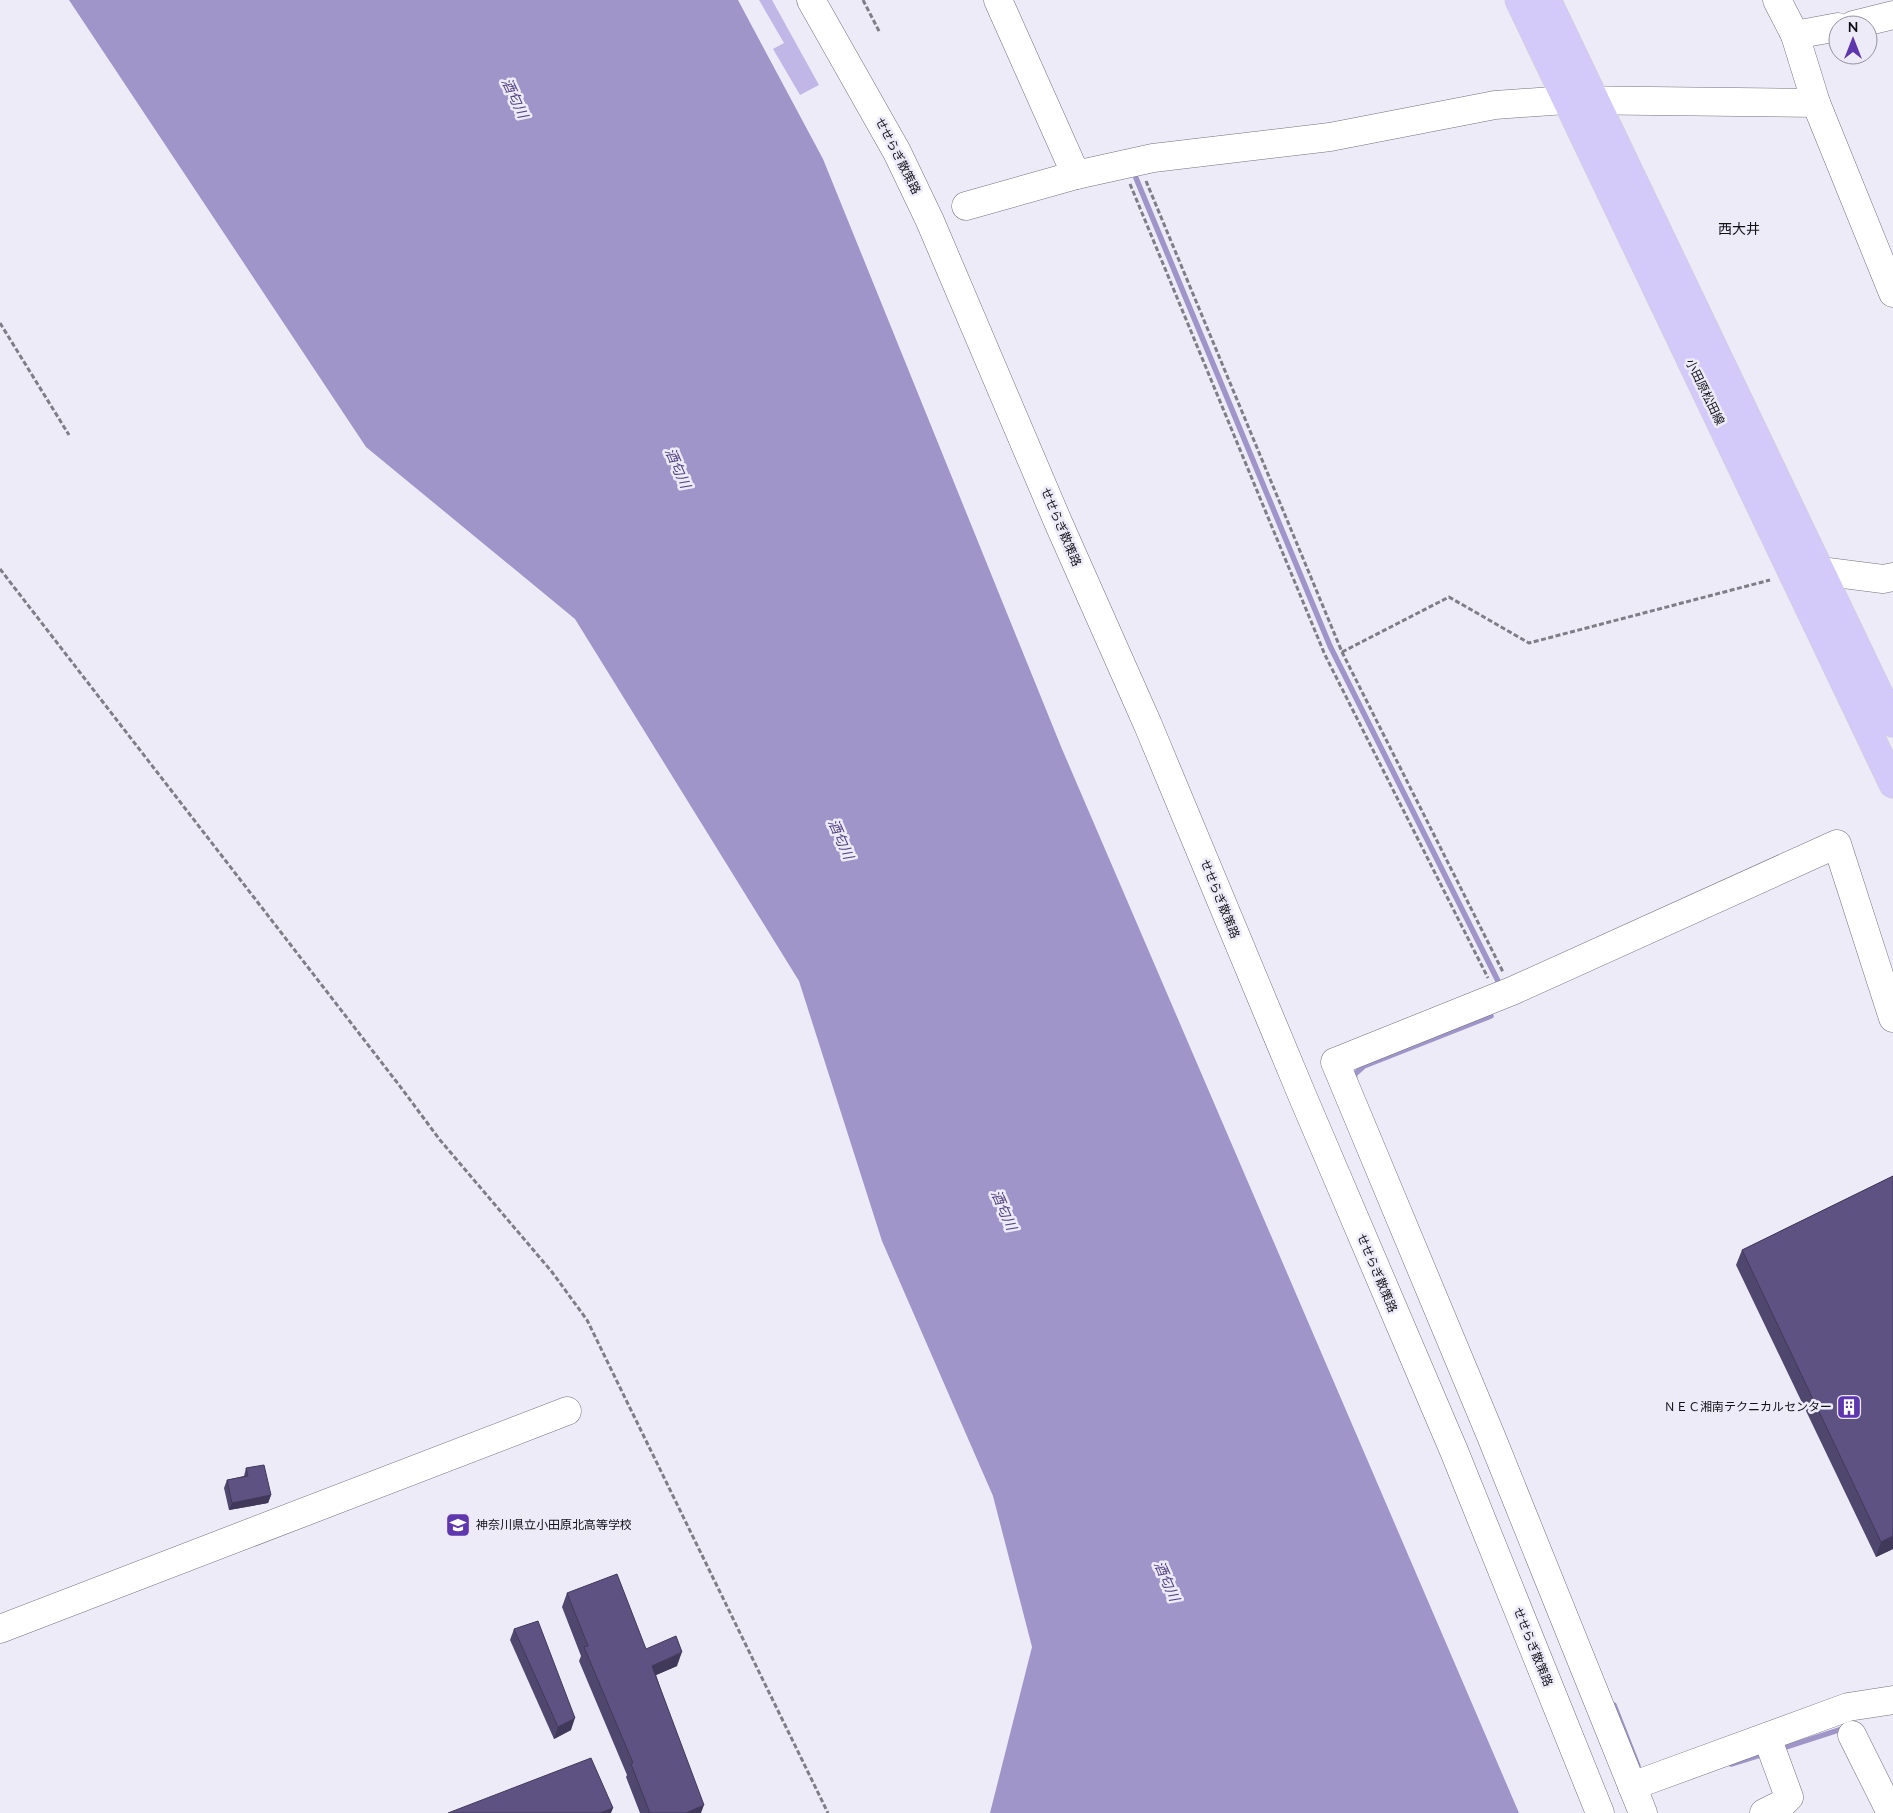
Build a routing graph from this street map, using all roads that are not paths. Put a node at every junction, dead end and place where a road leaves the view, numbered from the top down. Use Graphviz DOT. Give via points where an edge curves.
graph roads {
  1 [pos="811,0"];
  2 [pos="998,0"];
  3 [pos="1519,0"];
  4 [pos="1547,0"];
  5 [pos="1777,0"];
  6 [pos="1828,30"];
  7 [pos="1795,35"];
  8 [pos="1566,100"];
  9 [pos="1595,100"];
  10 [pos="1816,103"];
  11 [pos="1076,175"];
  12 [pos="966,206"];
  13 [pos="1893,293"];
  14 [pos="1820,572"];
  15 [pos="1893,577"];
  16 [pos="1893,723"];
  17 [pos="1893,784"];
  18 [pos="1893,1018"];
  19 [pos="567,1411"];
  20 [pos="0,1629"];
  21 [pos="1893,1700"];
  22 [pos="1853,1707"];
  23 [pos="1852,1735"];
  24 [pos="1771,1748"];
  25 [pos="1893,1778"];
  26 [pos="1632,1786"];
  27 [pos="1600,1813"];
  28 [pos="1643,1813"];
  29 [pos="1764,1813"];
  30 [pos="1891,1813"];
  1 -- 27 [label="street, せせらぎ散策路" via="898,152 930,222 1148,725 1454,1451"];
  2 -- 11 [label="street"];
  3 -- 8 [label="main road, 小田原松田線"];
  4 -- 9 [label="main road"];
  5 -- 7 [label="street"];
  6 -- 7 [label="street"];
  7 -- 10 [label="street"];
  8 -- 9 [label="street"];
  8 -- 11 [label="street" via="1495,105 1330,137 1130,163"];
  8 -- 17 [label="main road, 小田原松田線"];
  9 -- 10 [label="street"];
  9 -- 14 [label="main road"];
  10 -- 13 [label="street"];
  11 -- 12 [label="street"];
  14 -- 15 [label="street" via="1883,579"];
  14 -- 16 [label="main road"];
  18 -- 26 [label="street" via="1837,844 1504,994 1335,1062"];
  19 -- 20 [label="street"];
  21 -- 22 [label="street"];
  22 -- 24 [label="street"];
  22 -- 25 [label="street"];
  23 -- 30 [label="street"];
  24 -- 26 [label="street"];
  24 -- 29 [label="street" via="1789,1797"];
  26 -- 28 [label="street"];
}
